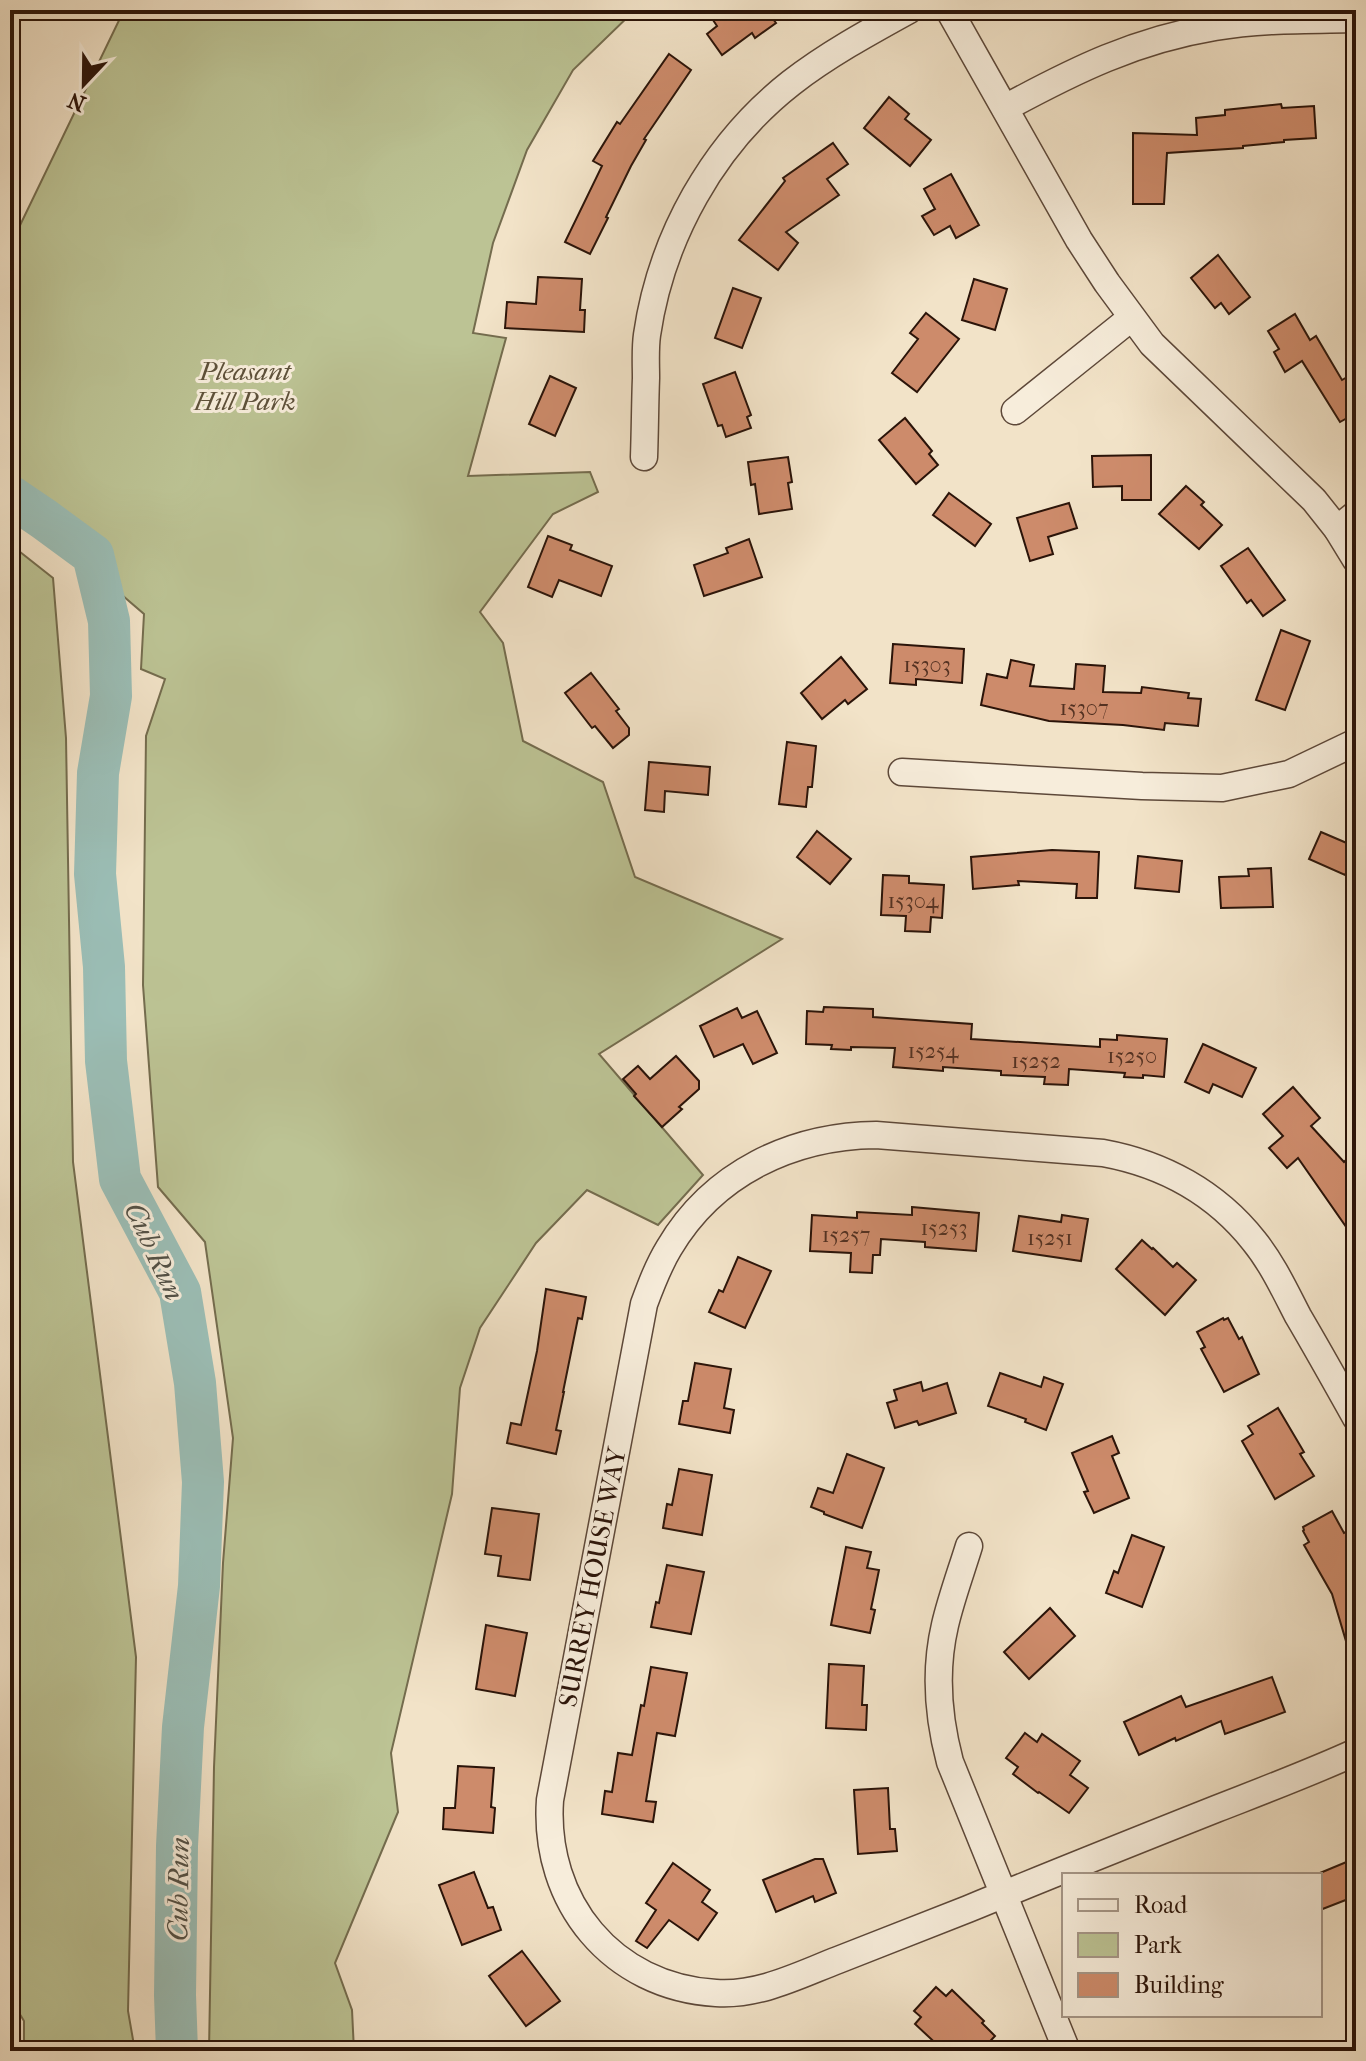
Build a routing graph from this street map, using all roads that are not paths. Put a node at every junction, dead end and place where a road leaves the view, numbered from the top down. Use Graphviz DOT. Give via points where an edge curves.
graph roads {
  1 [pos="909,10"];
  2 [pos="949,10"];
  3 [pos="1356,19"];
  4 [pos="1005,108"];
  5 [pos="1131,318"];
  6 [pos="1015,411"];
  7 [pos="644,457"];
  8 [pos="1346,522"];
  9 [pos="1356,560"];
  10 [pos="1356,742"];
  11 [pos="902,772"];
  12 [pos="1356,1418"];
  13 [pos="969,1546"];
  14 [pos="1356,1752"];
  15 [pos="1004,1894"];
  16 [pos="1067,2051"];
  1 -- 7 [label="street" via="792,82 742,129 704,180 672,240 653,301 646,339"];
  2 -- 4 [label="street"];
  3 -- 4 [label="street" via="1218,26 1171,36 1075,70"];
  4 -- 5 [label="street" via="1079,240"];
  5 -- 6 [label="street"];
  5 -- 8 [label="street" via="1314,500"];
  8 -- 9 [label="street"];
  10 -- 11 [label="street" via="1289,774 1222,788"];
  12 -- 15 [label="street, SURREY HOUSE WAY" via="1256,1242 1229,1213 1186,1181 1128,1157 850,1136 796,1146 764,1160 738,1175 690,1218 656,1272 636,1338 550,1800 551,1843 562,1887 592,1934 628,1965 658,1981 716,1993 780,1983"];
  13 -- 15 [label="street" via="945,1625 938,1709 950,1762"];
  14 -- 15 [label="street, SURREY HOUSE WAY"];
  15 -- 16 [label="street"];
}
